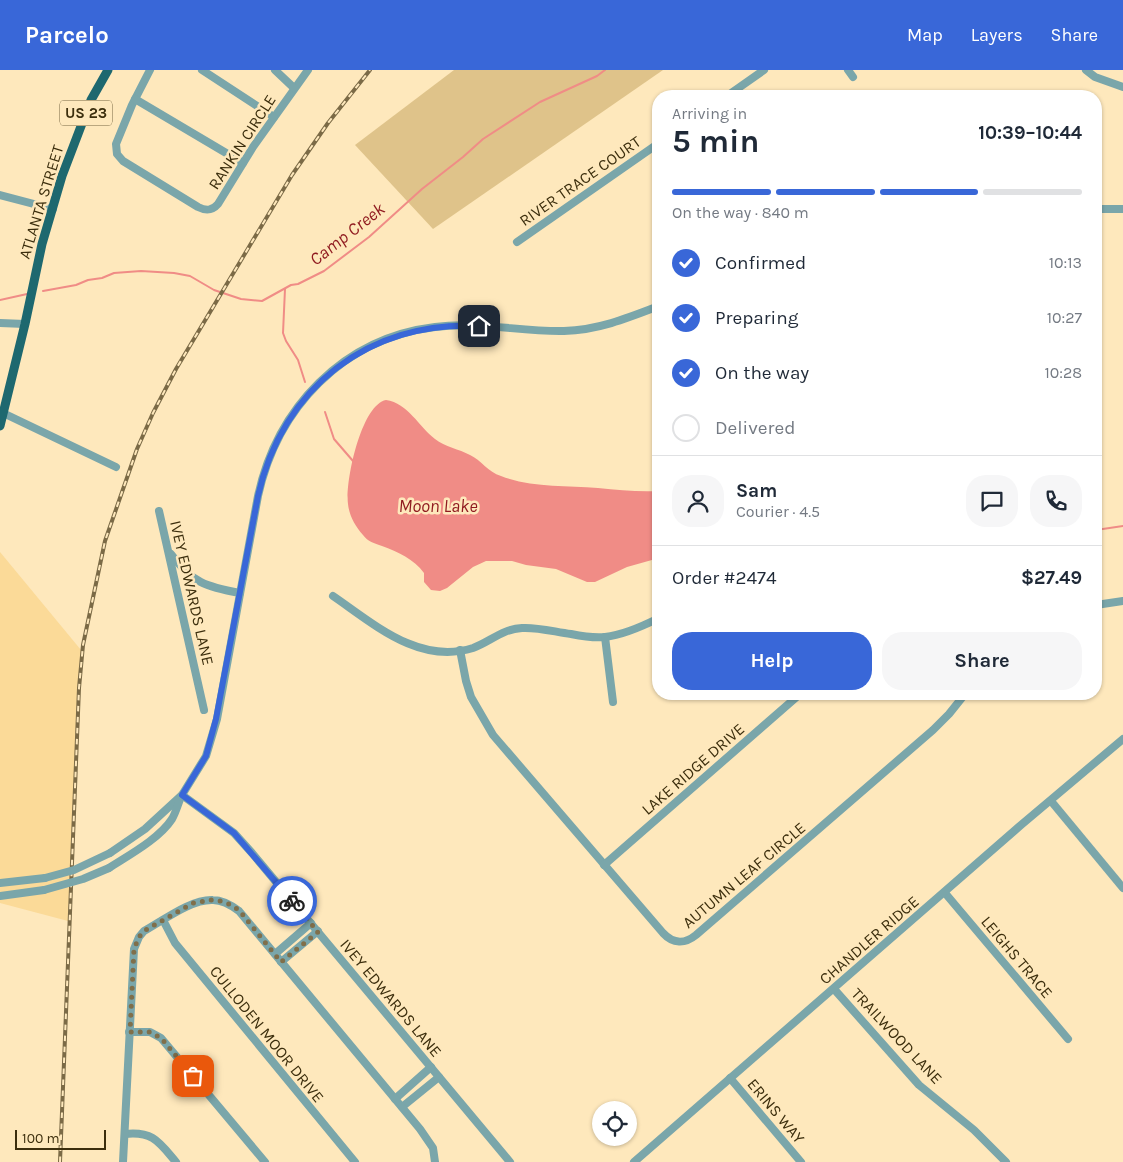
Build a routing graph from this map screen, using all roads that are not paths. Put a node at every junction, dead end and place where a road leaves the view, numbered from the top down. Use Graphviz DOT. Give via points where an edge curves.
graph roads {
  1 [pos="108,70"];
  2 [pos="150,70"];
  3 [pos="202,70"];
  4 [pos="275,70"];
  5 [pos="308,70"];
  6 [pos="764,70"];
  7 [pos="848,70"];
  8 [pos="1086,70"];
  9 [pos="853,77"];
  10 [pos="1123,87"];
  11 [pos="294,88"];
  12 [pos="736,90"];
  13 [pos="135,99"];
  14 [pos="274,117"];
  15 [pos="652,148"];
  16 [pos="243,163"];
  17 [pos="0,194"];
  18 [pos="1102,209"];
  19 [pos="1123,209"];
  20 [pos="53,210"];
  21 [pos="517,242"];
  22 [pos="652,309"];
  23 [pos="0,323"];
  24 [pos="25,324"];
  25 [pos="4,413"];
  26 [pos="0,426"];
  27 [pos="116,467"];
  28 [pos="159,511"];
  29 [pos="168,550"];
  30 [pos="240,593"];
  31 [pos="333,596"];
  32 [pos="1123,601"];
  33 [pos="1102,604"];
  34 [pos="652,621"];
  35 [pos="605,637"];
  36 [pos="460,650"];
  37 [pos="793,700"];
  38 [pos="960,700"];
  39 [pos="614,702"];
  40 [pos="204,710"];
  41 [pos="1123,739"];
  42 [pos="182,795"];
  43 [pos="1051,801"];
  44 [pos="604,865"];
  45 [pos="0,883"];
  46 [pos="1123,888"];
  47 [pos="945,893"];
  48 [pos="0,896"];
  49 [pos="163,920"];
  50 [pos="311,923"];
  51 [pos="318,932"];
  52 [pos="275,954"];
  53 [pos="281,962"];
  54 [pos="834,988"];
  55 [pos="130,1032"];
  56 [pos="1068,1039"];
  57 [pos="431,1068"];
  58 [pos="439,1077"];
  59 [pos="730,1078"];
  60 [pos="395,1099"];
  61 [pos="402,1107"];
  62 [pos="124,1134"];
  63 [pos="123,1162"];
  64 [pos="176,1162"];
  65 [pos="265,1162"];
  66 [pos="355,1162"];
  67 [pos="435,1162"];
  68 [pos="510,1162"];
  69 [pos="634,1162"];
  70 [pos="801,1162"];
  71 [pos="1006,1162"];
  1 -- 20 [label="main road, ATLANTA STREET / US 23" via="68,158"];
  2 -- 13 [label="street, RANKIN CIRCLE"];
  3 -- 14 [label="street"];
  4 -- 11 [label="street"];
  5 -- 11 [label="street, RANKIN CIRCLE"];
  6 -- 12 [label="street"];
  7 -- 9 [label="street"];
  8 -- 10 [label="street" via="1095,77"];
  11 -- 14 [label="street, RANKIN CIRCLE"];
  13 -- 16 [label="street"];
  13 -- 16 [label="street, RANKIN CIRCLE" via="116,144 117,154 122,161 198,207 208,210 216,207"];
  14 -- 16 [label="street, RANKIN CIRCLE"];
  15 -- 21 [label="street, RIVER TRACE COURT"];
  17 -- 20 [label="street"];
  18 -- 19 [label="street"];
  20 -- 24 [label="main road, ATLANTA STREET / US 23" via="42,244"];
  22 -- 30 [label="street" via="616,322 573,330 461,325 434,327 387,339 349,359 306,395 273,447 261,483"];
  23 -- 24 [label="street"];
  24 -- 25 [label="main road, US 23"];
  25 -- 26 [label="main road, US 23"];
  25 -- 27 [label="street"];
  28 -- 29 [label="street, IVEY EDWARDS LANE"];
  29 -- 30 [label="street" via="182,569 195,579 212,588"];
  29 -- 40 [label="street, IVEY EDWARDS LANE"];
  30 -- 42 [label="street" via="206,756"];
  31 -- 36 [label="street" via="404,642 442,652"];
  32 -- 33 [label="street"];
  34 -- 35 [label="street"];
  35 -- 36 [label="street" via="510,629 474,647"];
  35 -- 39 [label="street"];
  36 -- 44 [label="street, AUTUMN LEAF CIRCLE" via="472,697 492,735"];
  37 -- 44 [label="street, LAKE RIDGE DRIVE"];
  38 -- 44 [label="street, AUTUMN LEAF CIRCLE" via="933,730 690,939 678,942 667,937"];
  41 -- 43 [label="street, CHANDLER RIDGE"];
  42 -- 45 [label="street, bridge" via="145,829 74,870 45,878"];
  42 -- 48 [label="street, bridge" via="172,819 160,832 109,868 44,890"];
  42 -- 50 [label="street, IVEY EDWARDS LANE" via="234,833"];
  43 -- 46 [label="street"];
  43 -- 47 [label="street, CHANDLER RIDGE"];
  47 -- 54 [label="street, CHANDLER RIDGE"];
  47 -- 56 [label="street, LEIGHS TRACE"];
  49 -- 52 [label="street" via="193,903 220,901 239,910"];
  49 -- 55 [label="street" via="141,934 134,949"];
  49 -- 66 [label="street, CULLODEN MOOR DRIVE" via="176,943"];
  50 -- 51 [label="street, IVEY EDWARDS LANE"];
  50 -- 52 [label="street"];
  51 -- 53 [label="street"];
  51 -- 57 [label="street, IVEY EDWARDS LANE"];
  52 -- 53 [label="street"];
  53 -- 60 [label="street"];
  54 -- 59 [label="street, CHANDLER RIDGE"];
  54 -- 71 [label="street, TRAILWOOD LANE" via="919,1085 974,1130"];
  55 -- 62 [label="street"];
  55 -- 65 [label="street" via="150,1032 161,1038"];
  57 -- 58 [label="street, IVEY EDWARDS LANE"];
  57 -- 60 [label="street"];
  58 -- 61 [label="street"];
  58 -- 68 [label="street, IVEY EDWARDS LANE"];
  59 -- 69 [label="street, CHANDLER RIDGE"];
  59 -- 70 [label="street, ERINS WAY"];
  60 -- 61 [label="street"];
  61 -- 67 [label="street" via="433,1148"];
  62 -- 63 [label="street"];
  62 -- 64 [label="street" via="150,1135"];
}
